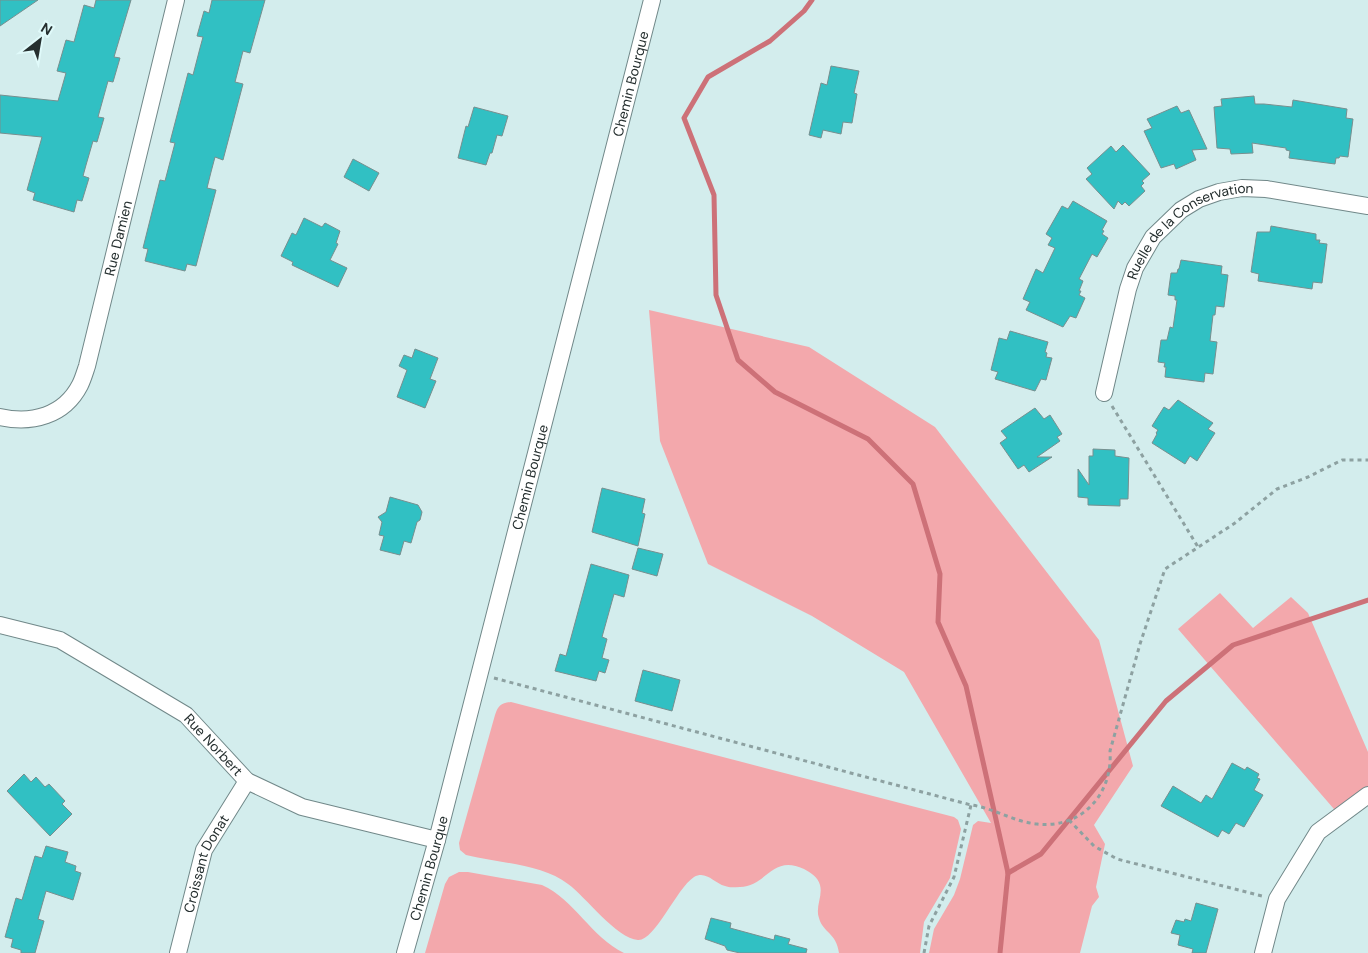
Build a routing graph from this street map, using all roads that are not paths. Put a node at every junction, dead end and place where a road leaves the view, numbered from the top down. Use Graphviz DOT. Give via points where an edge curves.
graph roads {
  1 [pos="176,0"];
  2 [pos="652,0"];
  3 [pos="1368,206"];
  4 [pos="1104,393"];
  5 [pos="0,417"];
  6 [pos="0,625"];
  7 [pos="247,781"];
  8 [pos="1368,795"];
  9 [pos="437,840"];
  10 [pos="178,953"];
  11 [pos="405,953"];
  12 [pos="1263,953"];
  1 -- 5 [label="street, Rue Damien" via="80,384 70,400 54,412 36,419 17,421"];
  2 -- 9 [label="street, Chemin Bourque"];
  3 -- 4 [label="street, Ruelle de la Conservation" via="1242,188 1212,194 1181,210 1153,236 1135,268"];
  6 -- 7 [label="street, Rue Norbert" via="60,640 186,714"];
  7 -- 9 [label="street, Rue Norbert" via="302,807"];
  7 -- 10 [label="street, Croissant Donat" via="204,850"];
  8 -- 12 [label="street" via="1318,832 1277,899"];
  9 -- 11 [label="street, Chemin Bourque"];
}
